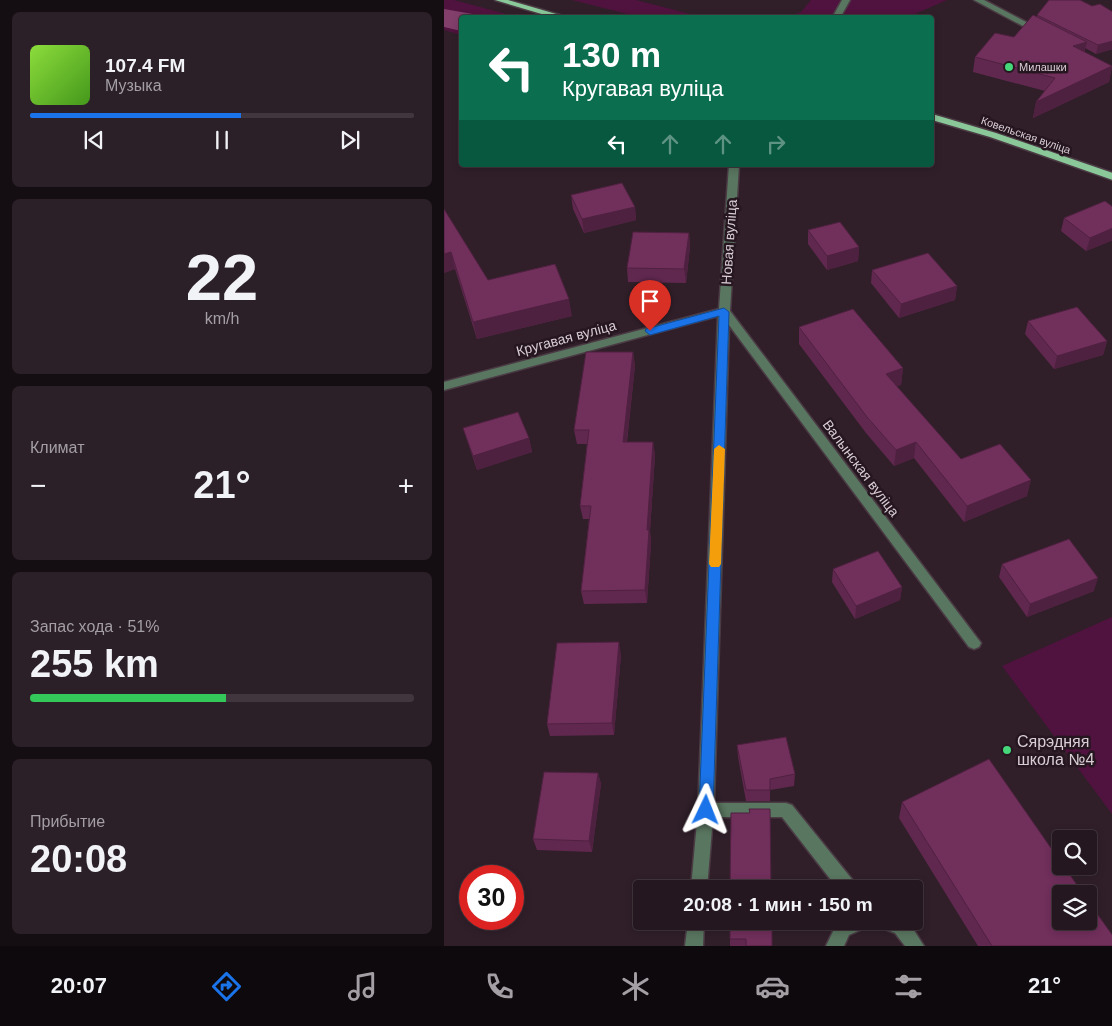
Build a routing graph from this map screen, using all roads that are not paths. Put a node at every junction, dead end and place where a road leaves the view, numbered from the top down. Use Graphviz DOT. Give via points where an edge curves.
graph roads {
  1 [pos="499,0"];
  2 [pos="846,0"];
  3 [pos="978,0"];
  4 [pos="555,15"];
  5 [pos="838,15"];
  6 [pos="1051,37"];
  7 [pos="934,118"];
  8 [pos="734,167"];
  9 [pos="1112,177"];
  10 [pos="724,312"];
  11 [pos="444,386"];
  12 [pos="974,643"];
  13 [pos="706,810"];
  14 [pos="700,880"];
  15 [pos="842,880"];
  16 [pos="695,930"];
  17 [pos="843,930"];
  18 [pos="904,930"];
  19 [pos="694,946"];
  20 [pos="835,946"];
  21 [pos="915,946"];
  1 -- 4 [label="main road"];
  2 -- 5 [label="street"];
  3 -- 6 [label="street"];
  7 -- 9 [label="main road, Ковельская вуліца"];
  8 -- 10 [label="street, Новая вуліца"];
  10 -- 11 [label="street, Кругавая вуліца"];
  10 -- 12 [label="street, Валынская вуліца"];
  10 -- 13 [label="street, Новая вуліца"];
  13 -- 14 [label="street, Новая вуліца"];
  13 -- 15 [label="street" via="786,810"];
  16 -- 19 [label="street"];
  17 -- 20 [label="street"];
  18 -- 21 [label="street"];
}
